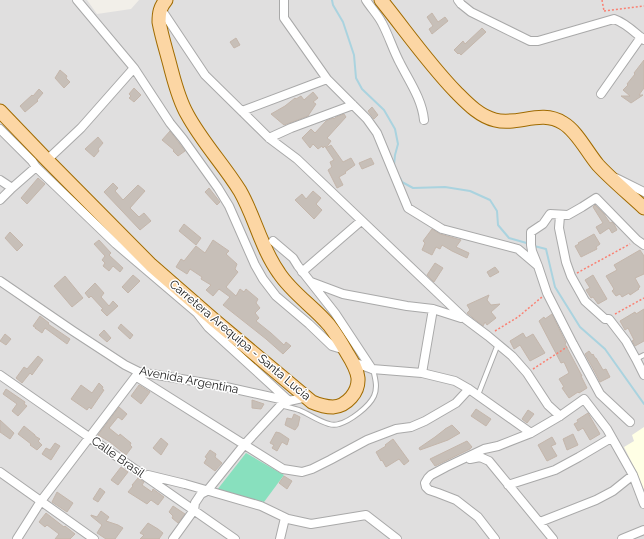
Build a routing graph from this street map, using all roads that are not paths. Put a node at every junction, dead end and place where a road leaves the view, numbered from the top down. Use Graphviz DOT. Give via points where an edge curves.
graph roads {
  1 [pos="77,0"];
  2 [pos="284,0"];
  3 [pos="366,0"];
  4 [pos="381,0"];
  5 [pos="458,0"];
  6 [pos="163,4"];
  7 [pos="642,39"];
  8 [pos="134,68"];
  9 [pos="327,79"];
  10 [pos="602,94"];
  11 [pos="353,105"];
  12 [pos="0,111"];
  13 [pos="242,111"];
  14 [pos="424,120"];
  15 [pos="0,129"];
  16 [pos="269,138"];
  17 [pos="41,163"];
  18 [pos="606,173"];
  19 [pos="0,180"];
  20 [pos="12,188"];
  21 [pos="644,192"];
  22 [pos="0,200"];
  23 [pos="644,208"];
  24 [pos="560,216"];
  25 [pos="360,221"];
  26 [pos="273,241"];
  27 [pos="640,242"];
  28 [pos="538,266"];
  29 [pos="302,272"];
  30 [pos="0,280"];
  31 [pos="310,282"];
  32 [pos="433,310"];
  33 [pos="464,318"];
  34 [pos="498,344"];
  35 [pos="346,350"];
  36 [pos="640,357"];
  37 [pos="353,362"];
  38 [pos="372,369"];
  39 [pos="422,373"];
  40 [pos="138,374"];
  41 [pos="0,375"];
  42 [pos="644,375"];
  43 [pos="469,389"];
  44 [pos="478,395"];
  45 [pos="306,397"];
  46 [pos="289,401"];
  47 [pos="281,405"];
  48 [pos="560,416"];
  49 [pos="630,422"];
  50 [pos="532,433"];
  51 [pos="90,437"];
  52 [pos="611,438"];
  53 [pos="244,445"];
  54 [pos="460,460"];
  55 [pos="0,472"];
  56 [pos="142,474"];
  57 [pos="633,475"];
  58 [pos="508,485"];
  59 [pos="207,491"];
  60 [pos="41,501"];
  61 [pos="644,504"];
  62 [pos="194,510"];
  63 [pos="285,518"];
  64 [pos="540,522"];
  65 [pos="644,530"];
  66 [pos="17,539"];
  67 [pos="94,539"];
  68 [pos="173,539"];
  69 [pos="236,539"];
  70 [pos="280,539"];
  71 [pos="397,539"];
  72 [pos="495,539"];
  73 [pos="553,539"];
  74 [pos="622,539"];
  1 -- 8 [label="street"];
  2 -- 9 [label="street" via="284,18"];
  3 -- 14 [label="street" via="382,22 418,96"];
  4 -- 18 [label="main road" via="443,78 478,111 488,118 498,120 545,117 562,122"];
  5 -- 7 [label="street" via="471,12 530,41 538,41 614,19 628,26"];
  6 -- 13 [label="street" via="205,75"];
  6 -- 35 [label="main road, Carretera Arequipa - Santa Lucía" via="159,14 161,32 187,115 240,192 271,262 287,284 329,325"];
  7 -- 10 [label="street"];
  8 -- 17 [label="street" via="81,128"];
  8 -- 35 [label="street" via="170,123 218,188 229,206 255,265 276,296 332,346"];
  9 -- 11 [label="street"];
  9 -- 13 [label="street"];
  11 -- 16 [label="street"];
  11 -- 28 [label="street" via="377,133 408,208 442,229 518,249"];
  12 -- 17 [label="main road, Carretera Arequipa - Santa Lucía"];
  13 -- 16 [label="street"];
  15 -- 17 [label="street" via="32,161"];
  16 -- 25 [label="street" via="297,160"];
  17 -- 20 [label="street"];
  17 -- 45 [label="main road, Carretera Arequipa - Santa Lucía" via="151,265"];
  17 -- 46 [label="street" via="116,244 197,313 208,327"];
  18 -- 21 [label="street"];
  18 -- 23 [label="main road"];
  19 -- 20 [label="street"];
  20 -- 22 [label="street"];
  24 -- 27 [label="street" via="568,215 596,198"];
  24 -- 28 [label="street" via="550,214 531,232 530,245"];
  24 -- 36 [label="street" via="559,228 570,276 585,301 605,319 609,319"];
  25 -- 29 [label="street"];
  25 -- 33 [label="street"];
  26 -- 29 [label="street" via="293,258"];
  28 -- 49 [label="street" via="547,293 600,394"];
  29 -- 31 [label="street"];
  30 -- 40 [label="street, Avenida Argentina"];
  31 -- 32 [label="street" via="342,294"];
  31 -- 38 [label="street" via="335,313"];
  32 -- 33 [label="street"];
  32 -- 39 [label="street"];
  33 -- 34 [label="street"];
  34 -- 44 [label="lane"];
  34 -- 48 [label="street" via="527,373 548,405"];
  35 -- 37 [label="main road, Carretera Arequipa - Santa Lucía"];
  36 -- 42 [label="street"];
  37 -- 38 [label="street"];
  37 -- 45 [label="main road, Carretera Arequipa - Santa Lucía" via="358,378 357,385 345,403 333,407 323,406"];
  38 -- 39 [label="street"];
  38 -- 47 [label="lane" via="376,382 374,396 363,409 338,425"];
  39 -- 43 [label="street" via="455,381"];
  40 -- 46 [label="street, Avenida Argentina" via="217,385"];
  40 -- 51 [label="street"];
  40 -- 53 [label="street"];
  41 -- 51 [label="street, Calle Brasil"];
  43 -- 44 [label="street"];
  43 -- 53 [label="street" via="456,403 411,427 396,429 367,440 302,472 283,469"];
  44 -- 50 [label="street"];
  45 -- 46 [label="street, Avenida Argentina"];
  47 -- 53 [label="street"];
  48 -- 50 [label="street"];
  48 -- 52 [label="street" via="584,399"];
  50 -- 54 [label="street"];
  51 -- 56 [label="street, Calle Brasil"];
  51 -- 60 [label="street"];
  52 -- 57 [label="street"];
  52 -- 58 [label="street" via="555,470"];
  53 -- 59 [label="street"];
  54 -- 58 [label="street" via="480,457 489,461"];
  54 -- 72 [label="street" via="431,475 425,483 426,487 456,500 478,517"];
  55 -- 60 [label="street"];
  56 -- 59 [label="street"];
  56 -- 62 [label="street, Calle Brasil"];
  57 -- 61 [label="street"];
  57 -- 64 [label="street" via="596,500"];
  58 -- 64 [label="street"];
  59 -- 62 [label="street" via="195,502"];
  59 -- 63 [label="street" via="261,506"];
  60 -- 66 [label="street"];
  60 -- 67 [label="street"];
  62 -- 68 [label="street"];
  62 -- 69 [label="street, Calle Brasil"];
  63 -- 70 [label="street"];
  63 -- 71 [label="street" via="311,524 366,515"];
  64 -- 73 [label="street"];
  65 -- 74 [label="street"];
}
